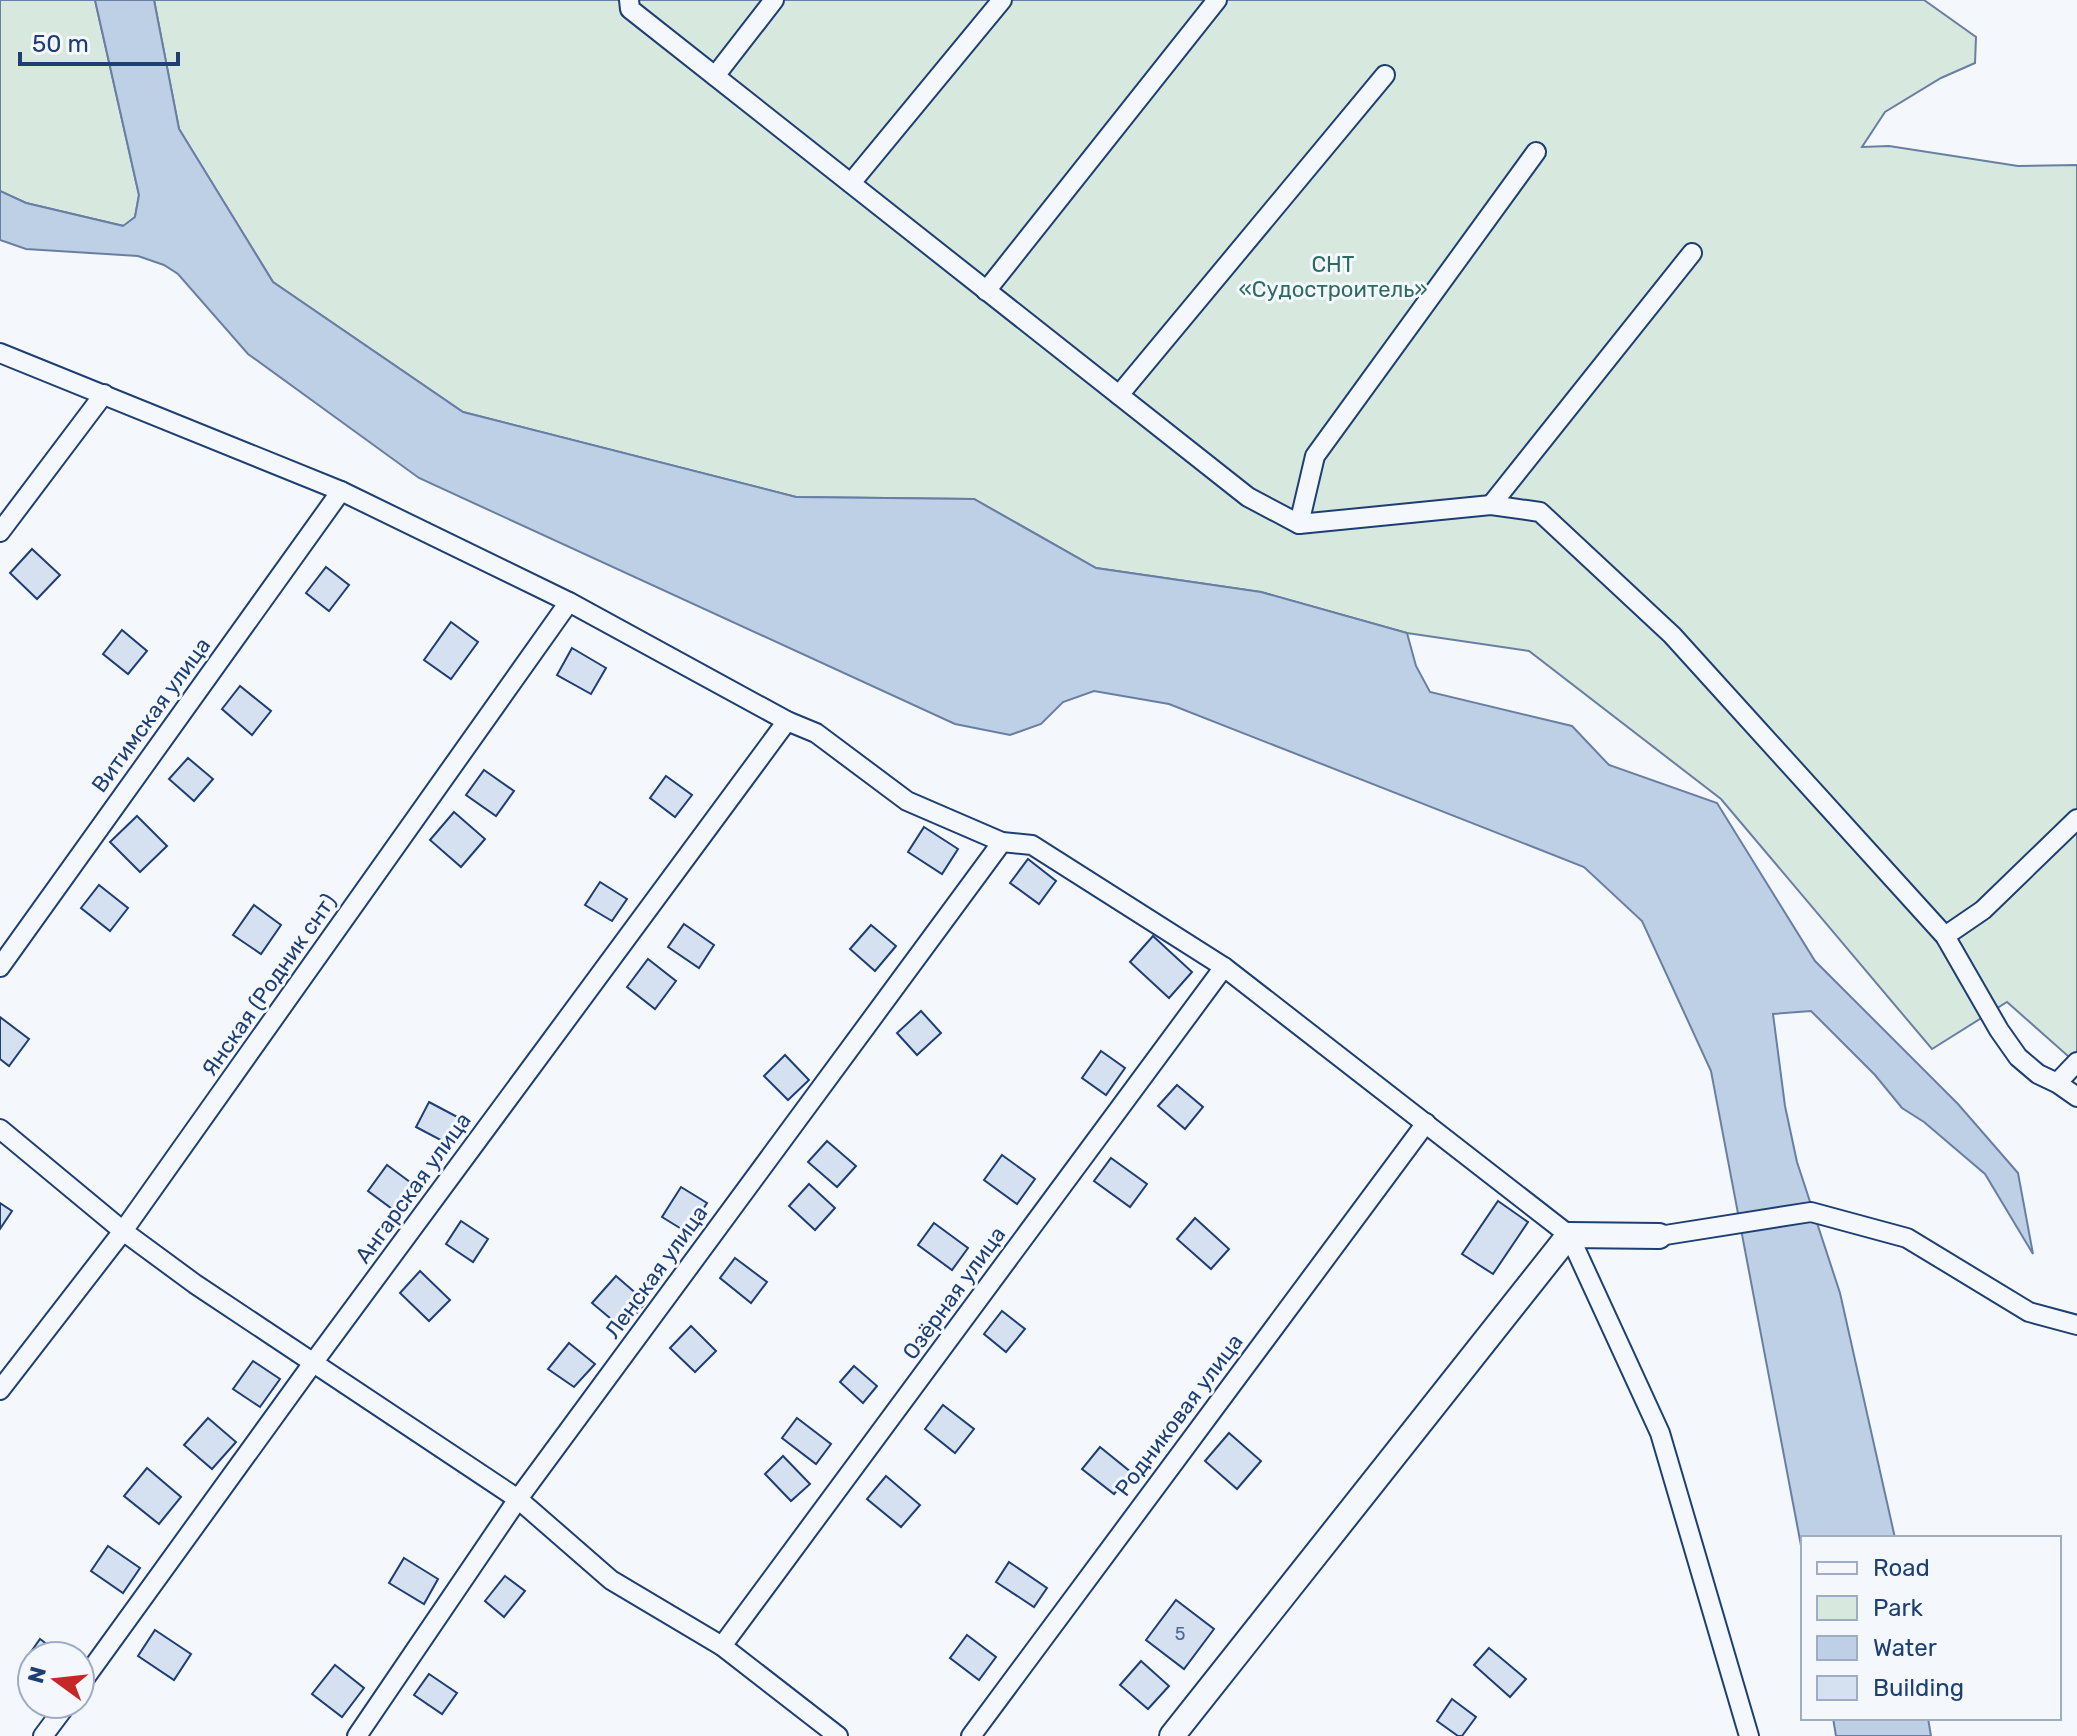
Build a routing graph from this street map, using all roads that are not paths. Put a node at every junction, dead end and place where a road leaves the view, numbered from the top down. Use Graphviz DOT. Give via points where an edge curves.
graph roads {
  1 [pos="629,0"];
  2 [pos="774,0"];
  3 [pos="1002,0"];
  4 [pos="1217,0"];
  5 [pos="1385,75"];
  6 [pos="715,76"];
  7 [pos="1536,152"];
  8 [pos="851,183"];
  9 [pos="1692,253"];
  10 [pos="986,291"];
  11 [pos="0,353"];
  12 [pos="104,394"];
  13 [pos="1119,395"];
  14 [pos="341,491"];
  15 [pos="1491,505"];
  16 [pos="1299,524"];
  17 [pos="0,532"];
  18 [pos="569,602"];
  19 [pos="787,721"];
  20 [pos="2077,819"];
  21 [pos="1002,842"];
  22 [pos="1945,936"];
  23 [pos="0,967"];
  24 [pos="1224,967"];
  25 [pos="2077,1062"];
  26 [pos="2057,1083"];
  27 [pos="2077,1097"];
  28 [pos="1426,1123"];
  29 [pos="0,1129"];
  30 [pos="123,1231"];
  31 [pos="1569,1235"];
  32 [pos="1659,1236"];
  33 [pos="2077,1325"];
  34 [pos="313,1363"];
  35 [pos="0,1390"];
  36 [pos="518,1499"];
  37 [pos="722,1646"];
  38 [pos="96,1663"];
  39 [pos="357,1736"];
  40 [pos="838,1736"];
  41 [pos="971,1736"];
  42 [pos="1172,1736"];
  43 [pos="1749,1736"];
  1 -- 6 [label="street" via="630,9"];
  2 -- 6 [label="street"];
  3 -- 8 [label="street"];
  4 -- 10 [label="street"];
  5 -- 13 [label="street"];
  6 -- 8 [label="street"];
  7 -- 16 [label="street" via="1315,456"];
  8 -- 10 [label="street"];
  9 -- 15 [label="street"];
  10 -- 13 [label="street"];
  11 -- 12 [label="street"];
  12 -- 14 [label="street"];
  12 -- 17 [label="street"];
  13 -- 16 [label="street" via="1248,497"];
  14 -- 18 [label="street"];
  14 -- 23 [label="street, Витимская улица"];
  15 -- 16 [label="street"];
  15 -- 22 [label="street" via="1540,512 1672,635"];
  18 -- 19 [label="street"];
  18 -- 30 [label="street, Янская (Родник снт)"];
  19 -- 21 [label="street" via="816,733 907,801"];
  19 -- 34 [label="street, Ангарская улица"];
  20 -- 22 [label="street" via="1983,910"];
  21 -- 24 [label="street" via="1032,845"];
  21 -- 36 [label="street, Ленская улица"];
  22 -- 26 [label="street" via="2018,1057"];
  24 -- 28 [label="street"];
  24 -- 37 [label="street, Озёрная улица"];
  25 -- 26 [label="street"];
  26 -- 27 [label="street"];
  28 -- 31 [label="street"];
  28 -- 41 [label="street, Родниковая улица"];
  29 -- 30 [label="street"];
  30 -- 34 [label="street"];
  30 -- 35 [label="street, Янская (Родник снт)"];
  31 -- 32 [label="street"];
  31 -- 42 [label="street"];
  31 -- 43 [label="street" via="1660,1433"];
  32 -- 33 [label="street" via="1811,1212 1907,1238 2029,1312"];
  34 -- 36 [label="street"];
  34 -- 38 [label="street, Ангарская улица"];
  36 -- 37 [label="street" via="611,1580"];
  36 -- 39 [label="street, Ленская улица"];
  37 -- 40 [label="street"];
}
